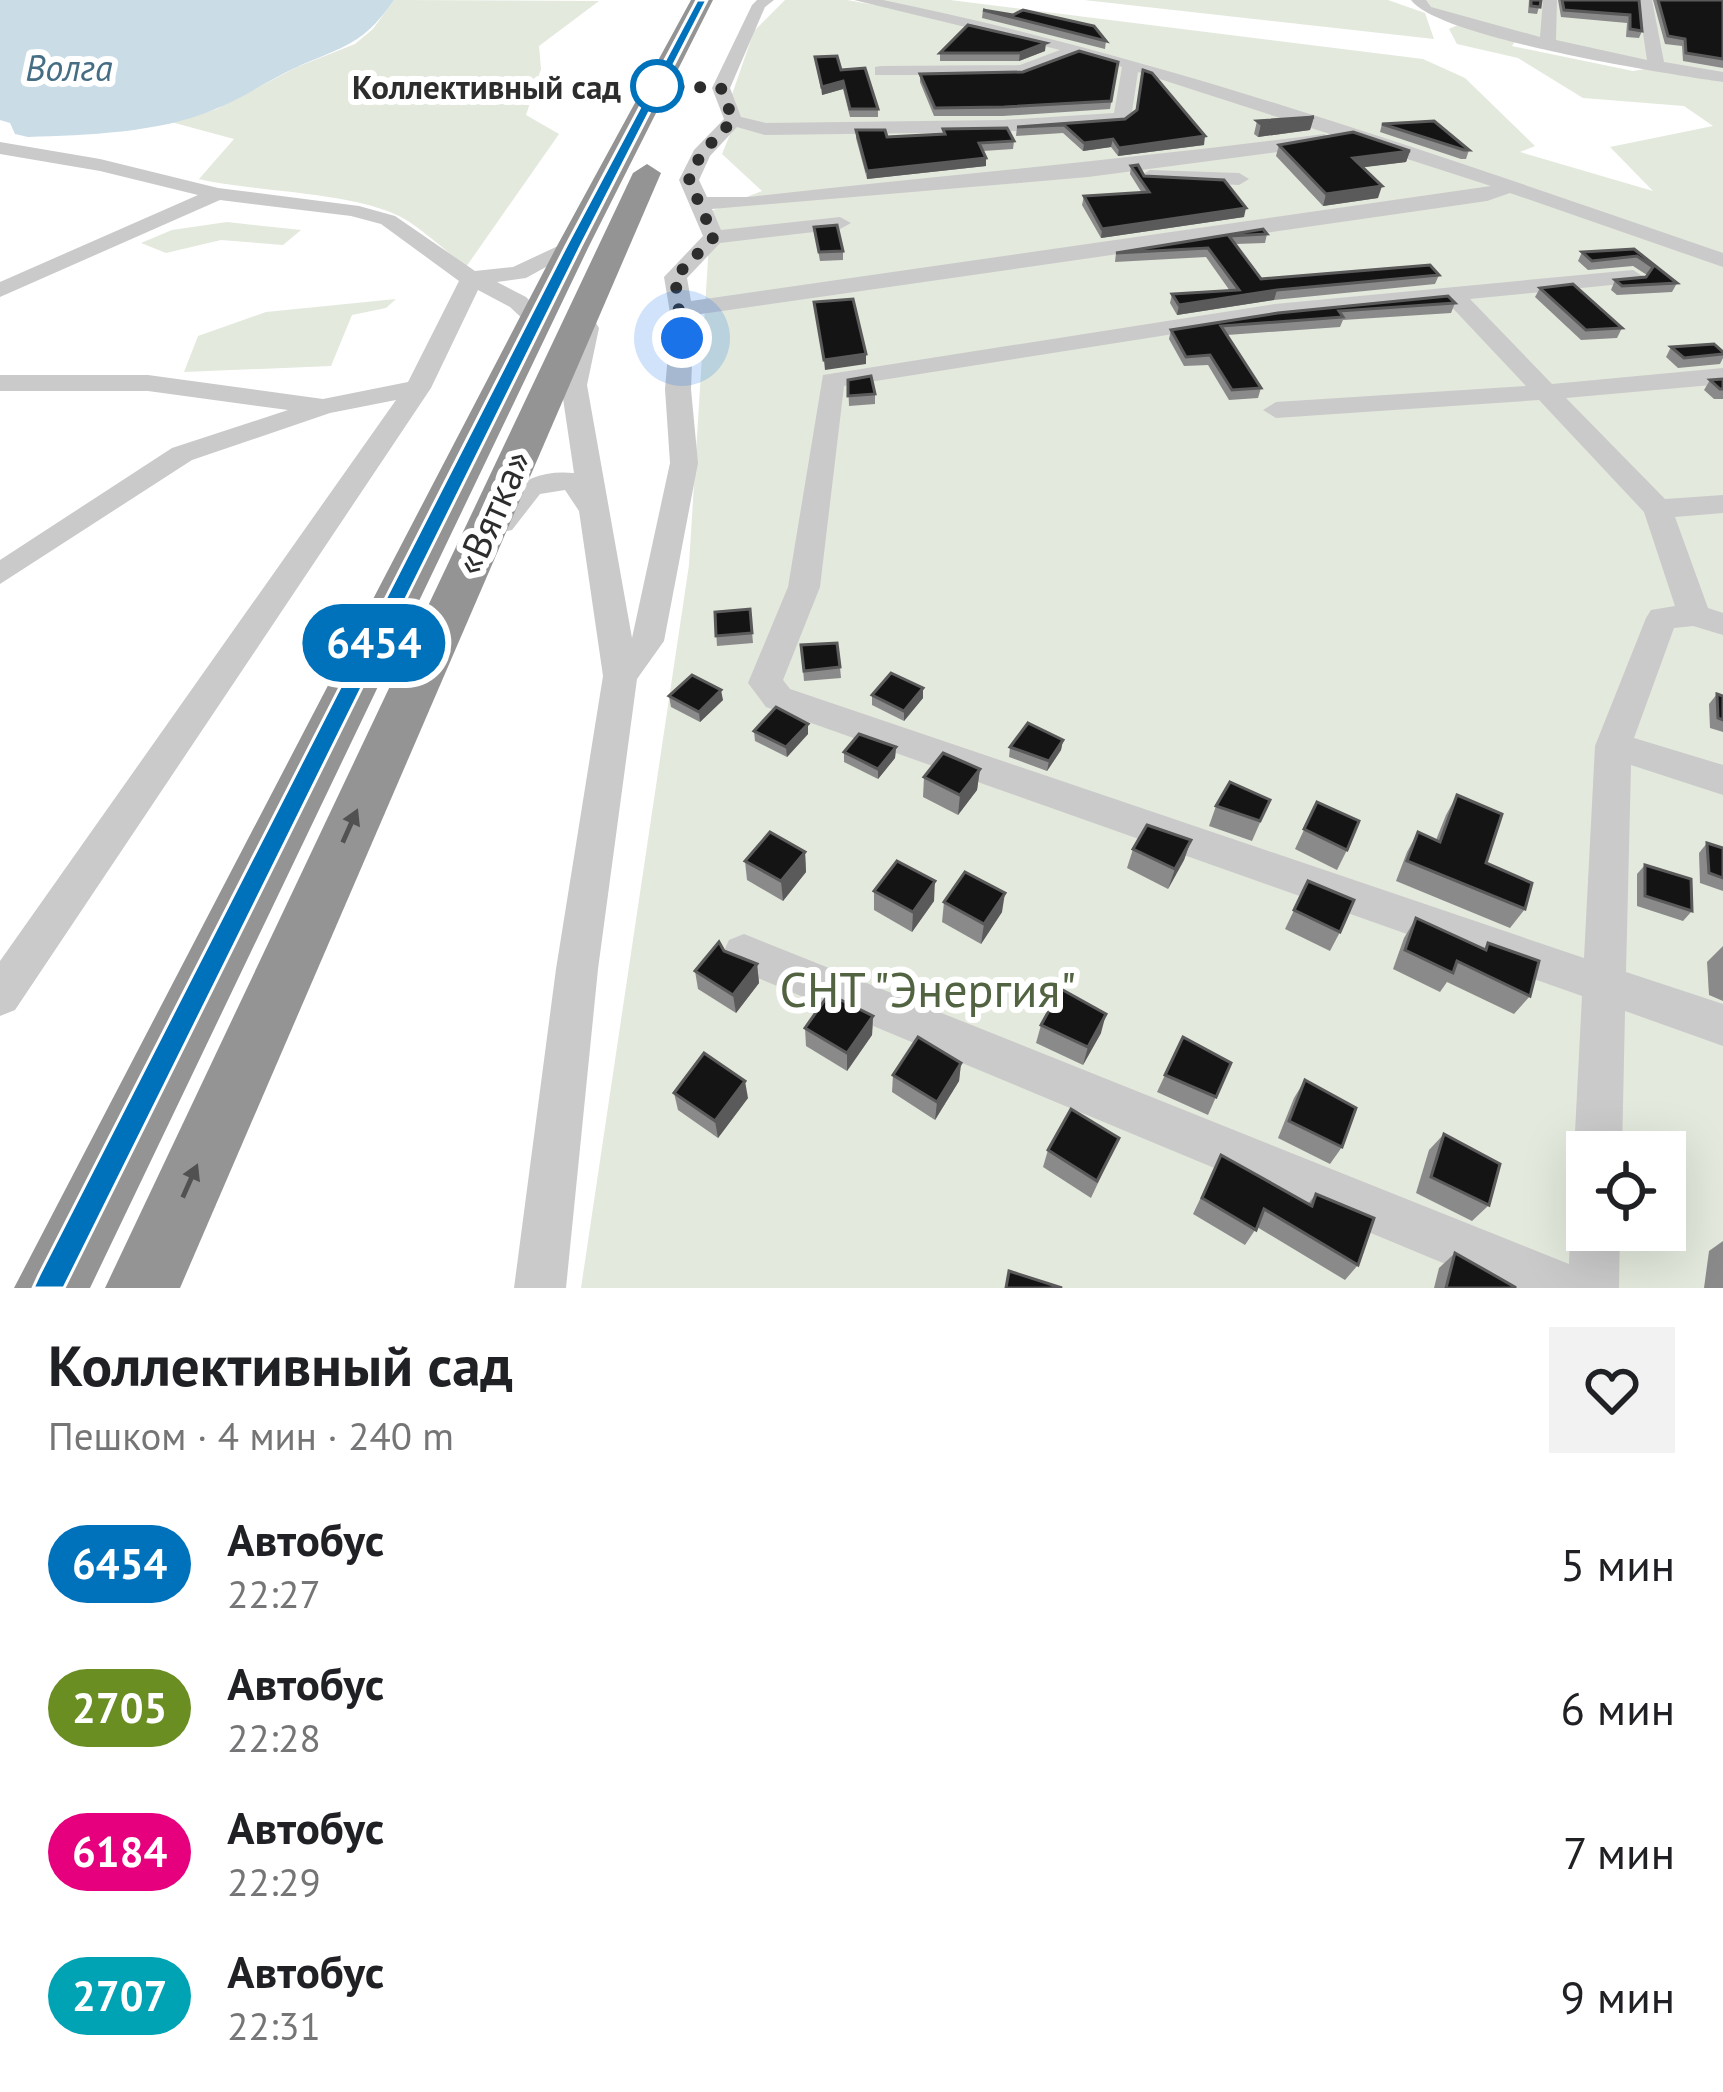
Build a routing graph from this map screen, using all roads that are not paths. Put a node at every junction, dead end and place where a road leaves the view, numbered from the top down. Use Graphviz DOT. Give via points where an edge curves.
graph roads {
  1 [pos="702,0"];
  2 [pos="728,0"];
  3 [pos="767,0"];
  4 [pos="861,0"];
  5 [pos="1418,0"];
  6 [pos="1550,0"];
  7 [pos="1645,0"];
  8 [pos="1450,8"];
  9 [pos="1548,40"];
  10 [pos="1074,50"];
  11 [pos="701,56"];
  12 [pos="1131,64"];
  13 [pos="1656,67"];
  14 [pos="881,71"];
  15 [pos="1723,76"];
  16 [pos="675,113"];
  17 [pos="733,120"];
  18 [pos="1350,133"];
  19 [pos="0,148"];
  20 [pos="1088,171"];
  21 [pos="1239,179"];
  22 [pos="1508,187"];
  23 [pos="218,194"];
  24 [pos="700,203"];
  25 [pos="840,224"];
  26 [pos="714,237"];
  27 [pos="590,252"];
  28 [pos="1723,260"];
  29 [pos="1633,277"];
  30 [pos="472,278"];
  31 [pos="0,290"];
  32 [pos="1452,294"];
  33 [pos="681,310"];
  34 [pos="536,320"];
  35 [pos="1723,376"];
  36 [pos="0,383"];
  37 [pos="418,388"];
  38 [pos="1544,389"];
  39 [pos="323,407"];
  40 [pos="1276,410"];
  41 [pos="1723,504"];
  42 [pos="592,508"];
  43 [pos="1658,509"];
  44 [pos="0,574"];
  45 [pos="1708,620"];
  46 [pos="426,657"];
  47 [pos="620,676"];
  48 [pos="1613,746"];
  49 [pos="1723,780"];
  50 [pos="744,953"];
  51 [pos="1604,982"];
  52 [pos="0,996"];
  53 [pos="1723,1025"];
  54 [pos="1599,1131"];
  55 [pos="1594,1251"];
  56 [pos="52,1288"];
  57 [pos="142,1288"];
  58 [pos="541,1288"];
  59 [pos="1565,1288"];
  60 [pos="1593,1288"];
  1 -- 27 [label="highway, «Вятка»"];
  2 -- 11 [label="highway"];
  3 -- 17 [label="street" via="721,88"];
  4 -- 10 [label="street"];
  5 -- 8 [label="street" via="1426,10"];
  6 -- 9 [label="street"];
  7 -- 13 [label="street"];
  8 -- 9 [label="street"];
  9 -- 13 [label="street"];
  10 -- 12 [label="street"];
  10 -- 14 [label="street" via="1022,70"];
  12 -- 17 [label="street" via="1122,118 765,129"];
  12 -- 18 [label="street"];
  13 -- 15 [label="street"];
  16 -- 27 [label="highway, «Вятка»"];
  17 -- 24 [label="street" via="689,180"];
  18 -- 20 [label="street"];
  18 -- 22 [label="street"];
  19 -- 23 [label="street"];
  20 -- 21 [label="street"];
  20 -- 24 [label="street"];
  22 -- 28 [label="street"];
  22 -- 33 [label="street"];
  23 -- 30 [label="street" via="388,220"];
  23 -- 31 [label="street"];
  24 -- 26 [label="street"];
  25 -- 26 [label="street"];
  26 -- 33 [label="street" via="675,277"];
  27 -- 30 [label="street"];
  27 -- 34 [label="highway, «Вятка»"];
  27 -- 42 [label="street" via="574,385"];
  27 -- 46 [label="highway, «Вятка»"];
  29 -- 32 [label="street"];
  30 -- 34 [label="street"];
  30 -- 37 [label="street"];
  32 -- 38 [label="street"];
  32 -- 51 [label="street" via="1275,311 832,380 804,590 765,683 778,698"];
  33 -- 47 [label="street" via="684,463 648,641"];
  34 -- 56 [label="highway, «Вятка»"];
  35 -- 38 [label="street"];
  36 -- 39 [label="street" via="148,383"];
  37 -- 39 [label="street"];
  37 -- 52 [label="street"];
  38 -- 40 [label="street"];
  38 -- 43 [label="street"];
  39 -- 44 [label="street" via="182,454"];
  41 -- 43 [label="street"];
  42 -- 46 [label="street" via="574,482 523,490"];
  42 -- 47 [label="street"];
  43 -- 45 [label="street"];
  45 -- 48 [label="street" via="1661,618"];
  57 -- 46 [label="highway, «Вятка», one-way"];
  47 -- 58 [label="street"];
  48 -- 49 [label="street"];
  48 -- 51 [label="street"];
  50 -- 59 [label="street"];
  51 -- 53 [label="street"];
  51 -- 54 [label="street"];
  55 -- 60 [label="street"];
}
